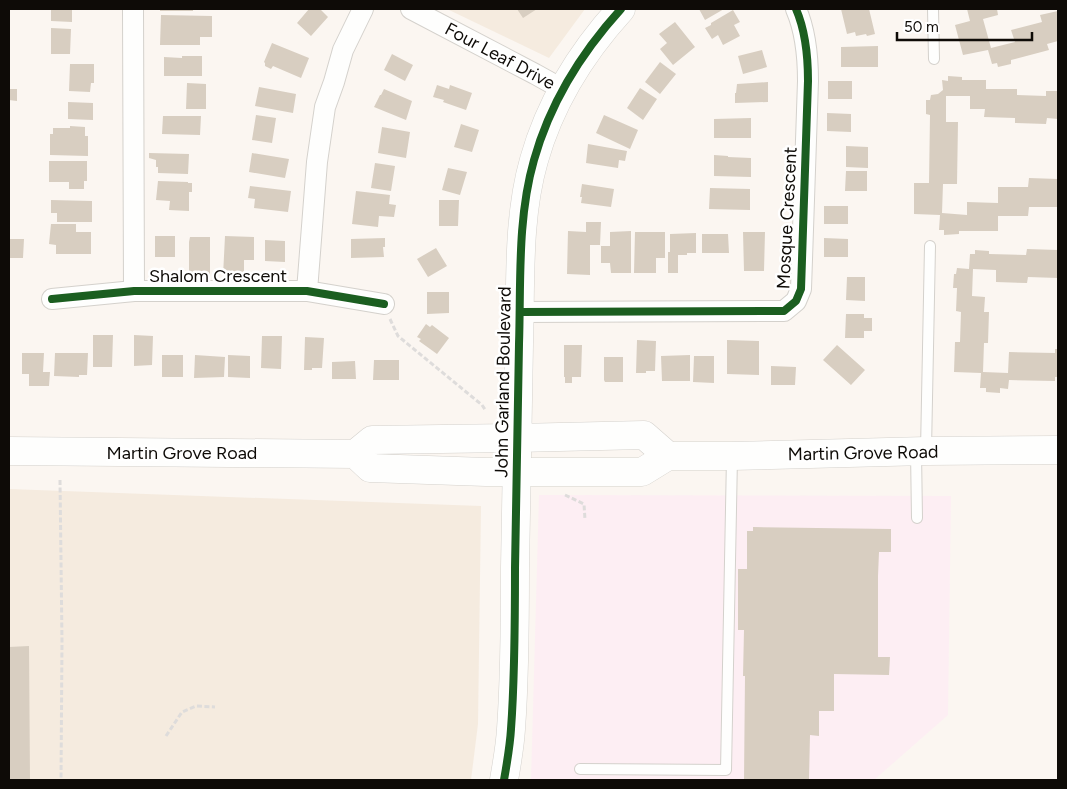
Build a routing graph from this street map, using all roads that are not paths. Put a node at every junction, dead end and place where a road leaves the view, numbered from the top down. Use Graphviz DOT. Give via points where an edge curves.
graph roads {
  1 [pos="133,9"];
  2 [pos="363,9"];
  3 [pos="411,9"];
  4 [pos="621,9"];
  5 [pos="796,9"];
  6 [pos="933,9"];
  7 [pos="934,59"];
  8 [pos="562,89"];
  9 [pos="930,246"];
  10 [pos="134,291"];
  11 [pos="307,291"];
  12 [pos="52,299"];
  13 [pos="384,304"];
  14 [pos="520,312"];
  15 [pos="517,438"];
  16 [pos="1058,450"];
  17 [pos="9,451"];
  18 [pos="921,451"];
  19 [pos="355,454"];
  20 [pos="668,456"];
  21 [pos="732,456"];
  22 [pos="516,472"];
  23 [pos="917,518"];
  24 [pos="580,769"];
  25 [pos="504,780"];
  1 -- 10 [label="street, Shalom Crescent"];
  2 -- 11 [label="street, Shalom Crescent" via="343,50 325,107 317,162"];
  3 -- 8 [label="street, Four Leaf Drive"];
  4 -- 8 [label="main road, John Garland Boulevard" via="590,46"];
  5 -- 14 [label="street, Mosque Crescent" via="808,54 808,81 801,289 796,301 784,312"];
  6 -- 7 [label="lane"];
  8 -- 14 [label="main road, John Garland Boulevard" via="546,125 527,190"];
  9 -- 18 [label="lane"];
  10 -- 11 [label="street, Shalom Crescent"];
  10 -- 12 [label="street, Shalom Crescent"];
  11 -- 13 [label="street, Shalom Crescent"];
  14 -- 15 [label="main road, John Garland Boulevard"];
  15 -- 19 [label="main road" via="372,440"];
  15 -- 20 [label="main road" via="644,435"];
  15 -- 22 [label="main road, John Garland Boulevard"];
  16 -- 18 [label="main road, Martin Grove Road"];
  17 -- 19 [label="main road, Martin Grove Road"];
  18 -- 21 [label="main road, Martin Grove Road"];
  18 -- 23 [label="lane"];
  19 -- 22 [label="main road" via="370,468"];
  20 -- 21 [label="main road, Martin Grove Road"];
  20 -- 22 [label="main road" via="642,472"];
  21 -- 24 [label="lane" via="726,770"];
  22 -- 25 [label="main road, John Garland Boulevard" via="514,676"];
}
